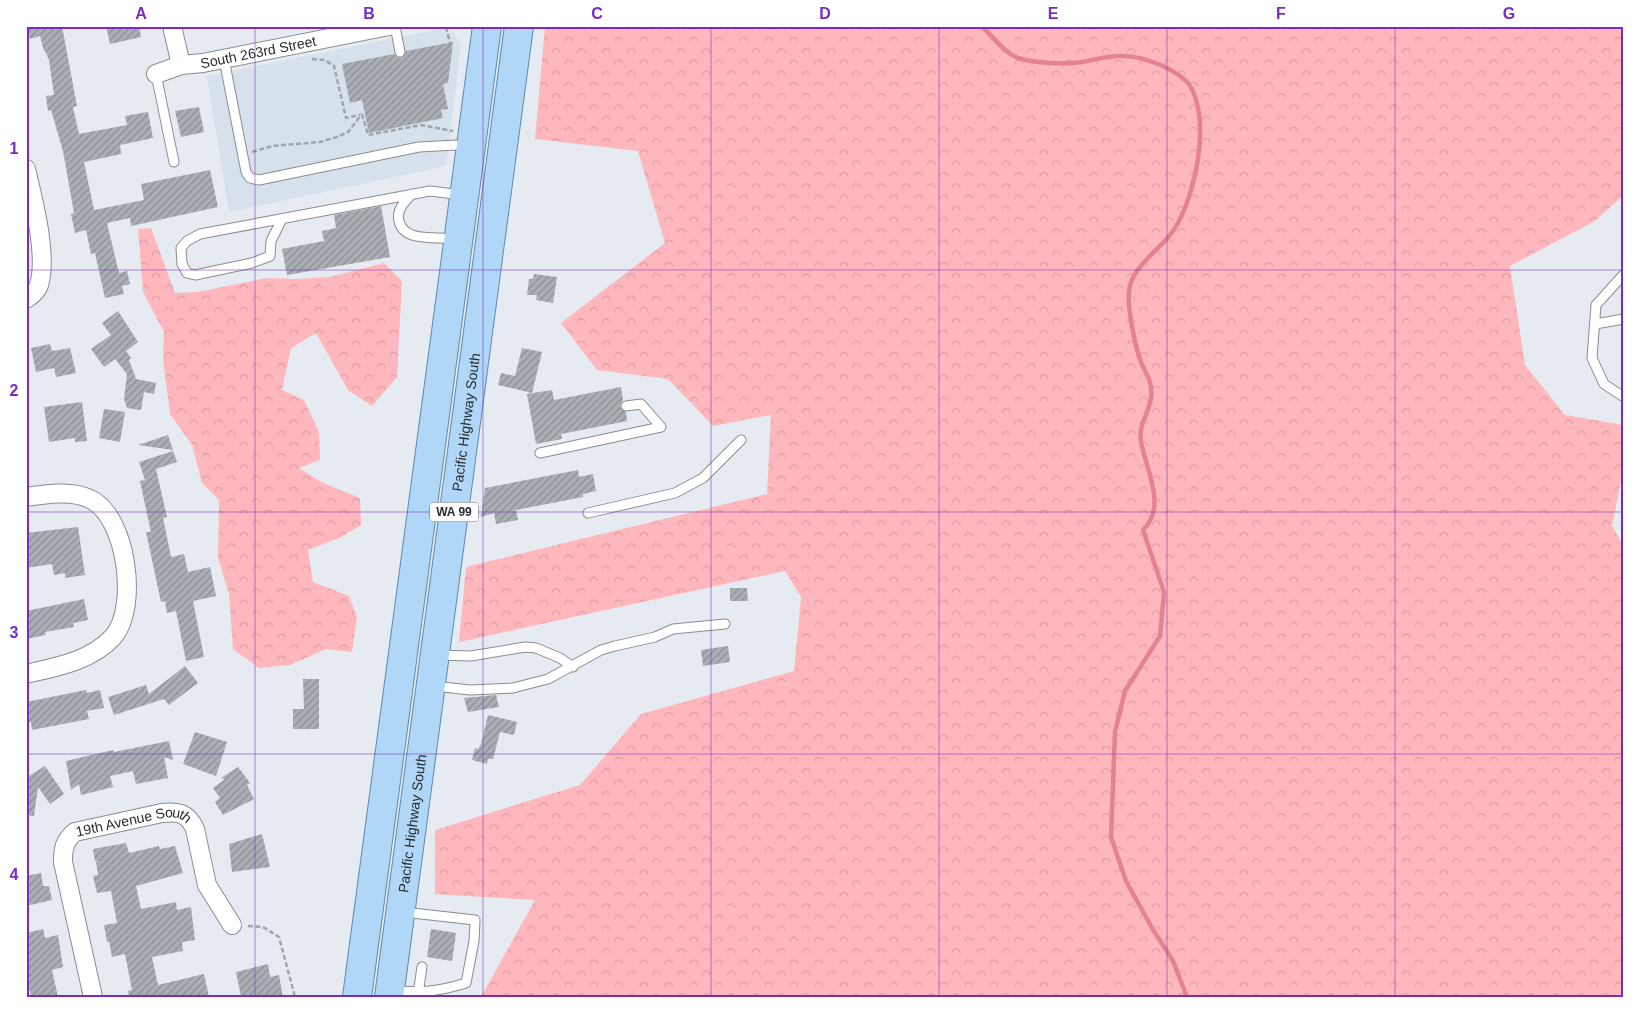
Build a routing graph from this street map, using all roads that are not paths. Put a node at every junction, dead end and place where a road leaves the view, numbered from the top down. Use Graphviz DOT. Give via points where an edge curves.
graph roads {
  1 [pos="172,26"];
  2 [pos="389,26"];
  3 [pos="395,26"];
  4 [pos="519,26"];
  5 [pos="486,36"];
  6 [pos="400,52"];
  7 [pos="224,58"];
  8 [pos="181,65"];
  9 [pos="156,74"];
  10 [pos="464,141"];
  11 [pos="503,146"];
  12 [pos="174,162"];
  13 [pos="26,168"];
  14 [pos="412,194"];
  15 [pos="465,195"];
  16 [pos="282,219"];
  17 [pos="459,240"];
  18 [pos="489,252"];
  19 [pos="1624,274"];
  20 [pos="32,293"];
  21 [pos="1624,319"];
  22 [pos="1595,324"];
  23 [pos="1624,397"];
  24 [pos="626,406"];
  25 [pos="741,440"];
  26 [pos="540,453"];
  27 [pos="26,497"];
  28 [pos="588,513"];
  29 [pos="725,624"];
  30 [pos="436,655"];
  31 [pos="573,667"];
  32 [pos="26,674"];
  33 [pos="431,685"];
  34 [pos="380,837"];
  35 [pos="400,911"];
  36 [pos="232,925"];
  37 [pos="422,967"];
  38 [pos="389,993"];
  39 [pos="418,994"];
  40 [pos="444,994"];
  41 [pos="93,997"];
  42 [pos="357,997"];
  1 -- 8 [label="street"];
  2 -- 7 [label="street, South 263rd Street"];
  3 -- 6 [label="lane"];
  4 -- 11 [label="main road, Pacific Highway South / WA 99"];
  5 -- 10 [label="main road, WA 99"];
  5 -- 11 [label="main road" via="493,105 490,123"];
  7 -- 8 [label="street, South 263rd Street"];
  7 -- 10 [label="lane" via="246,172 250,178 260,180 419,147 456,145"];
  8 -- 9 [label="street, South 263rd Street"];
  9 -- 12 [label="lane"];
  10 -- 15 [label="main road, WA 99"];
  10 -- 18 [label="main road" via="484,164 481,195"];
  11 -- 18 [label="main road, Pacific Highway South / WA 99"];
  13 -- 20 [label="street" via="40,242 41,275"];
  14 -- 15 [label="lane" via="430,191"];
  14 -- 16 [label="lane"];
  14 -- 17 [label="lane" via="402,204 398,217 400,228 409,236"];
  15 -- 17 [label="main road, WA 99"];
  16 -- 16 [label="lane" via="195,236 181,248 184,269 195,274 252,263 270,256 271,241"];
  17 -- 34 [label="main road, WA 99"];
  18 -- 30 [label="main road, Pacific Highway South / WA 99"];
  19 -- 22 [label="lane" via="1596,304"];
  21 -- 22 [label="lane"];
  22 -- 23 [label="lane" via="1592,358 1604,384"];
  24 -- 26 [label="lane" via="641,404 661,427"];
  25 -- 28 [label="lane" via="704,478 676,493"];
  27 -- 32 [label="street" via="66,494 92,499 108,515 122,552 127,600 118,630 102,646 84,657"];
  29 -- 31 [label="lane" via="672,629 655,637 601,650"];
  30 -- 31 [label="lane" via="471,656 525,647 560,658"];
  30 -- 33 [label="main road, Pacific Highway South / WA 99"];
  31 -- 33 [label="lane" via="548,679 513,688 470,690"];
  33 -- 35 [label="main road, Pacific Highway South / WA 99"];
  34 -- 38 [label="main road" via="382,904 376,982"];
  34 -- 42 [label="main road, WA 99"];
  35 -- 38 [label="main road, Pacific Highway South / WA 99"];
  35 -- 40 [label="lane" via="475,920 466,983"];
  36 -- 41 [label="street, 19th Avenue South" via="210,894 195,829 182,813 173,811 75,832 67,838 63,862"];
  37 -- 39 [label="lane"];
  38 -- 39 [label="lane"];
  39 -- 40 [label="lane"];
}
